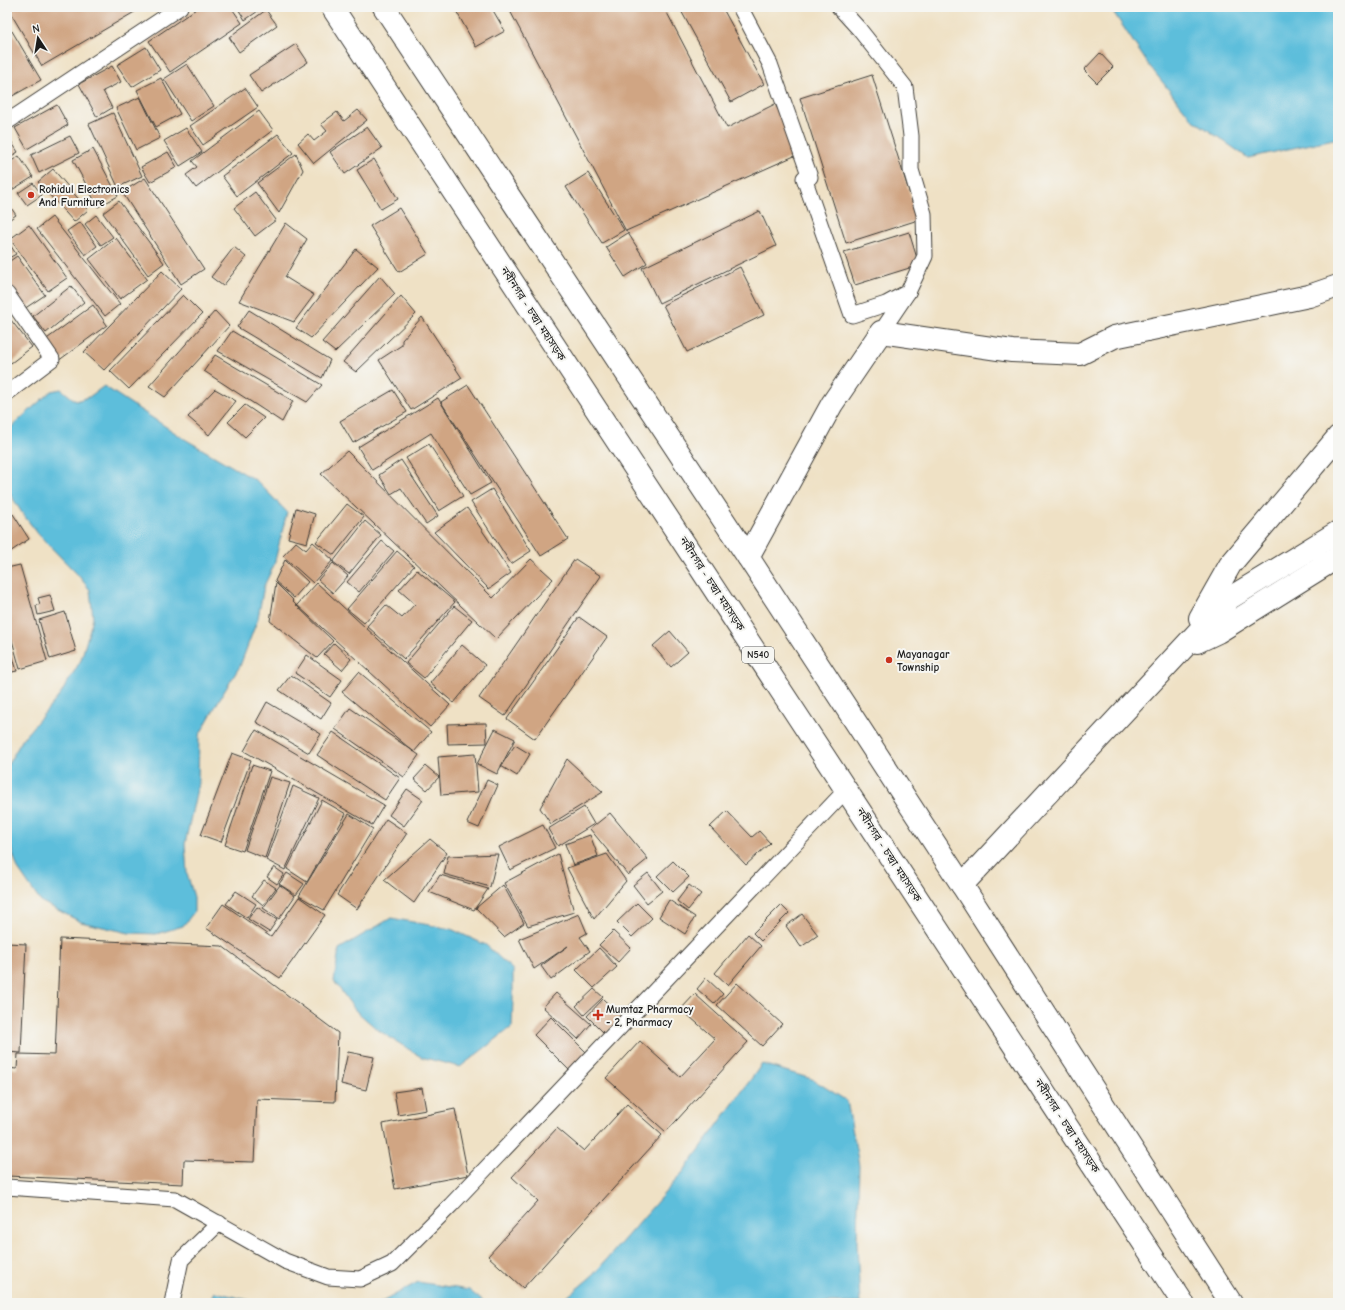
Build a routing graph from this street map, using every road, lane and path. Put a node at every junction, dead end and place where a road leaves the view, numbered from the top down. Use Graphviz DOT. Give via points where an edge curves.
graph roads {
  1 [pos="180,7"];
  2 [pos="332,7"];
  3 [pos="384,7"];
  4 [pos="740,7"];
  5 [pos="839,7"];
  6 [pos="7,122"];
  7 [pos="1338,286"];
  8 [pos="908,292"];
  9 [pos="7,294"];
  10 [pos="881,332"];
  11 [pos="7,392"];
  12 [pos="1338,437"];
  13 [pos="1338,532"];
  14 [pos="748,557"];
  15 [pos="1338,557"];
  16 [pos="1183,649"];
  17 [pos="846,790"];
  18 [pos="962,884"];
  19 [pos="7,1187"];
  20 [pos="219,1223"];
  21 [pos="172,1303"];
  22 [pos="1183,1303"];
  23 [pos="1231,1303"];
  1 -- 6 [label="lane"];
  2 -- 17 [label="main road, নবীনগর - চন্দ্রা মহাসড়ক / N540"];
  3 -- 14 [label="main road"];
  4 -- 8 [label="lane" via="770,64 810,177 804,178 852,315 886,304"];
  5 -- 8 [label="lane" via="905,87 911,136 911,170 924,214 924,256"];
  7 -- 10 [label="main road" via="1309,296 1114,337 1080,354 1012,351"];
  8 -- 10 [label="lane"];
  9 -- 11 [label="lane" via="52,359"];
  10 -- 14 [label="main road" via="832,404"];
  12 -- 16 [label="main road" via="1230,565"];
  13 -- 16 [label="main road" via="1230,598"];
  14 -- 18 [label="main road"];
  15 -- 16 [label="main road" via="1218,632"];
  16 -- 18 [label="main road"];
  17 -- 20 [label="lane" via="392,1264 360,1279 328,1277 285,1261"];
  17 -- 22 [label="main road, নবীনগর - চন্দ্রা মহাসড়ক / N540"];
  18 -- 23 [label="main road"];
  19 -- 20 [label="lane" via="176,1199"];
  20 -- 21 [label="lane" via="181,1260"];
}
